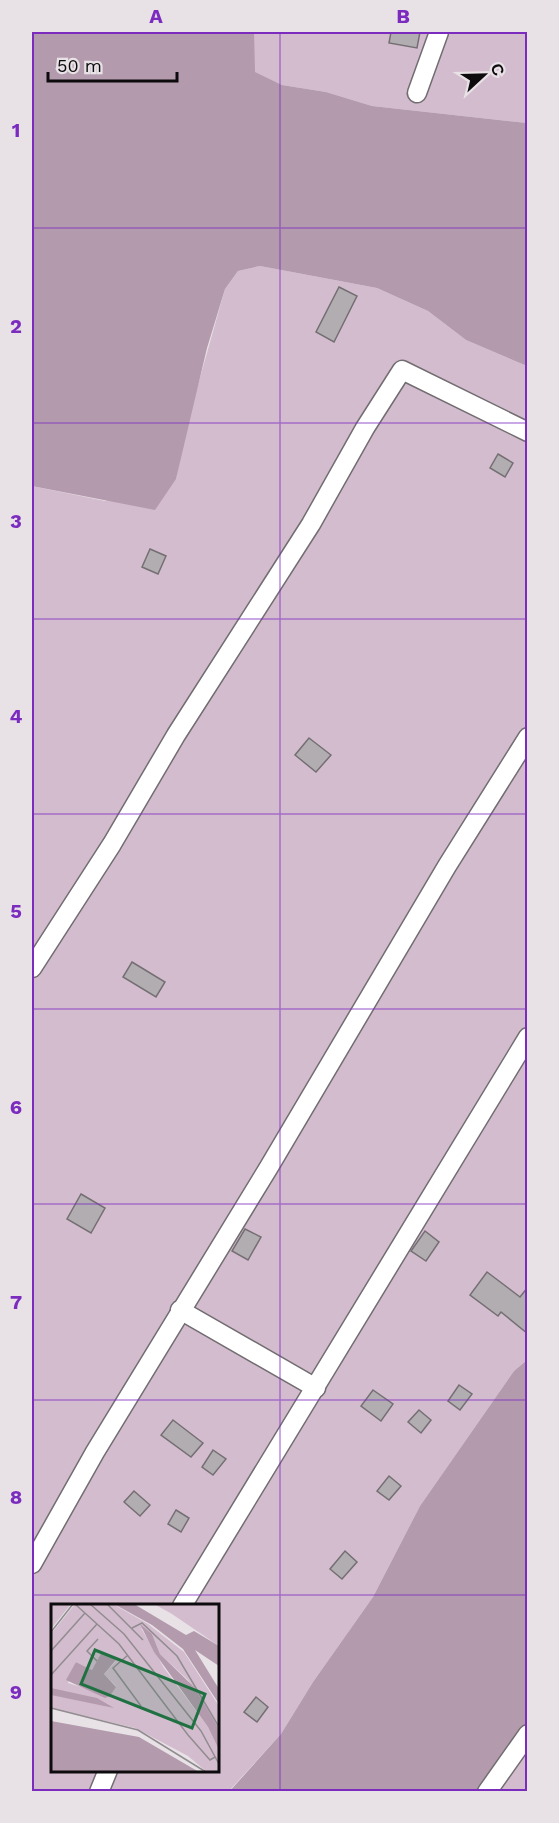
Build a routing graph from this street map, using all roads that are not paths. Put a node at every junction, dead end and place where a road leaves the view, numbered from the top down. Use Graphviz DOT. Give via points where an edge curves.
graph roads {
  1 [pos="439,32"];
  2 [pos="417,93"];
  3 [pos="528,432"];
  4 [pos="528,737"];
  5 [pos="32,968"];
  6 [pos="528,1037"];
  7 [pos="180,1310"];
  8 [pos="316,1388"];
  9 [pos="32,1564"];
  10 [pos="183,1604"];
  11 [pos="528,1734"];
  12 [pos="107,1772"];
  13 [pos="99,1791"];
  14 [pos="487,1791"];
  1 -- 2 [label="lane"];
  3 -- 5 [label="lane" via="402,370 311,524"];
  4 -- 7 [label="lane"];
  6 -- 8 [label="lane"];
  7 -- 8 [label="lane"];
  7 -- 9 [label="lane"];
  8 -- 10 [label="lane"];
  11 -- 14 [label="lane"];
  12 -- 13 [label="lane"];
}
